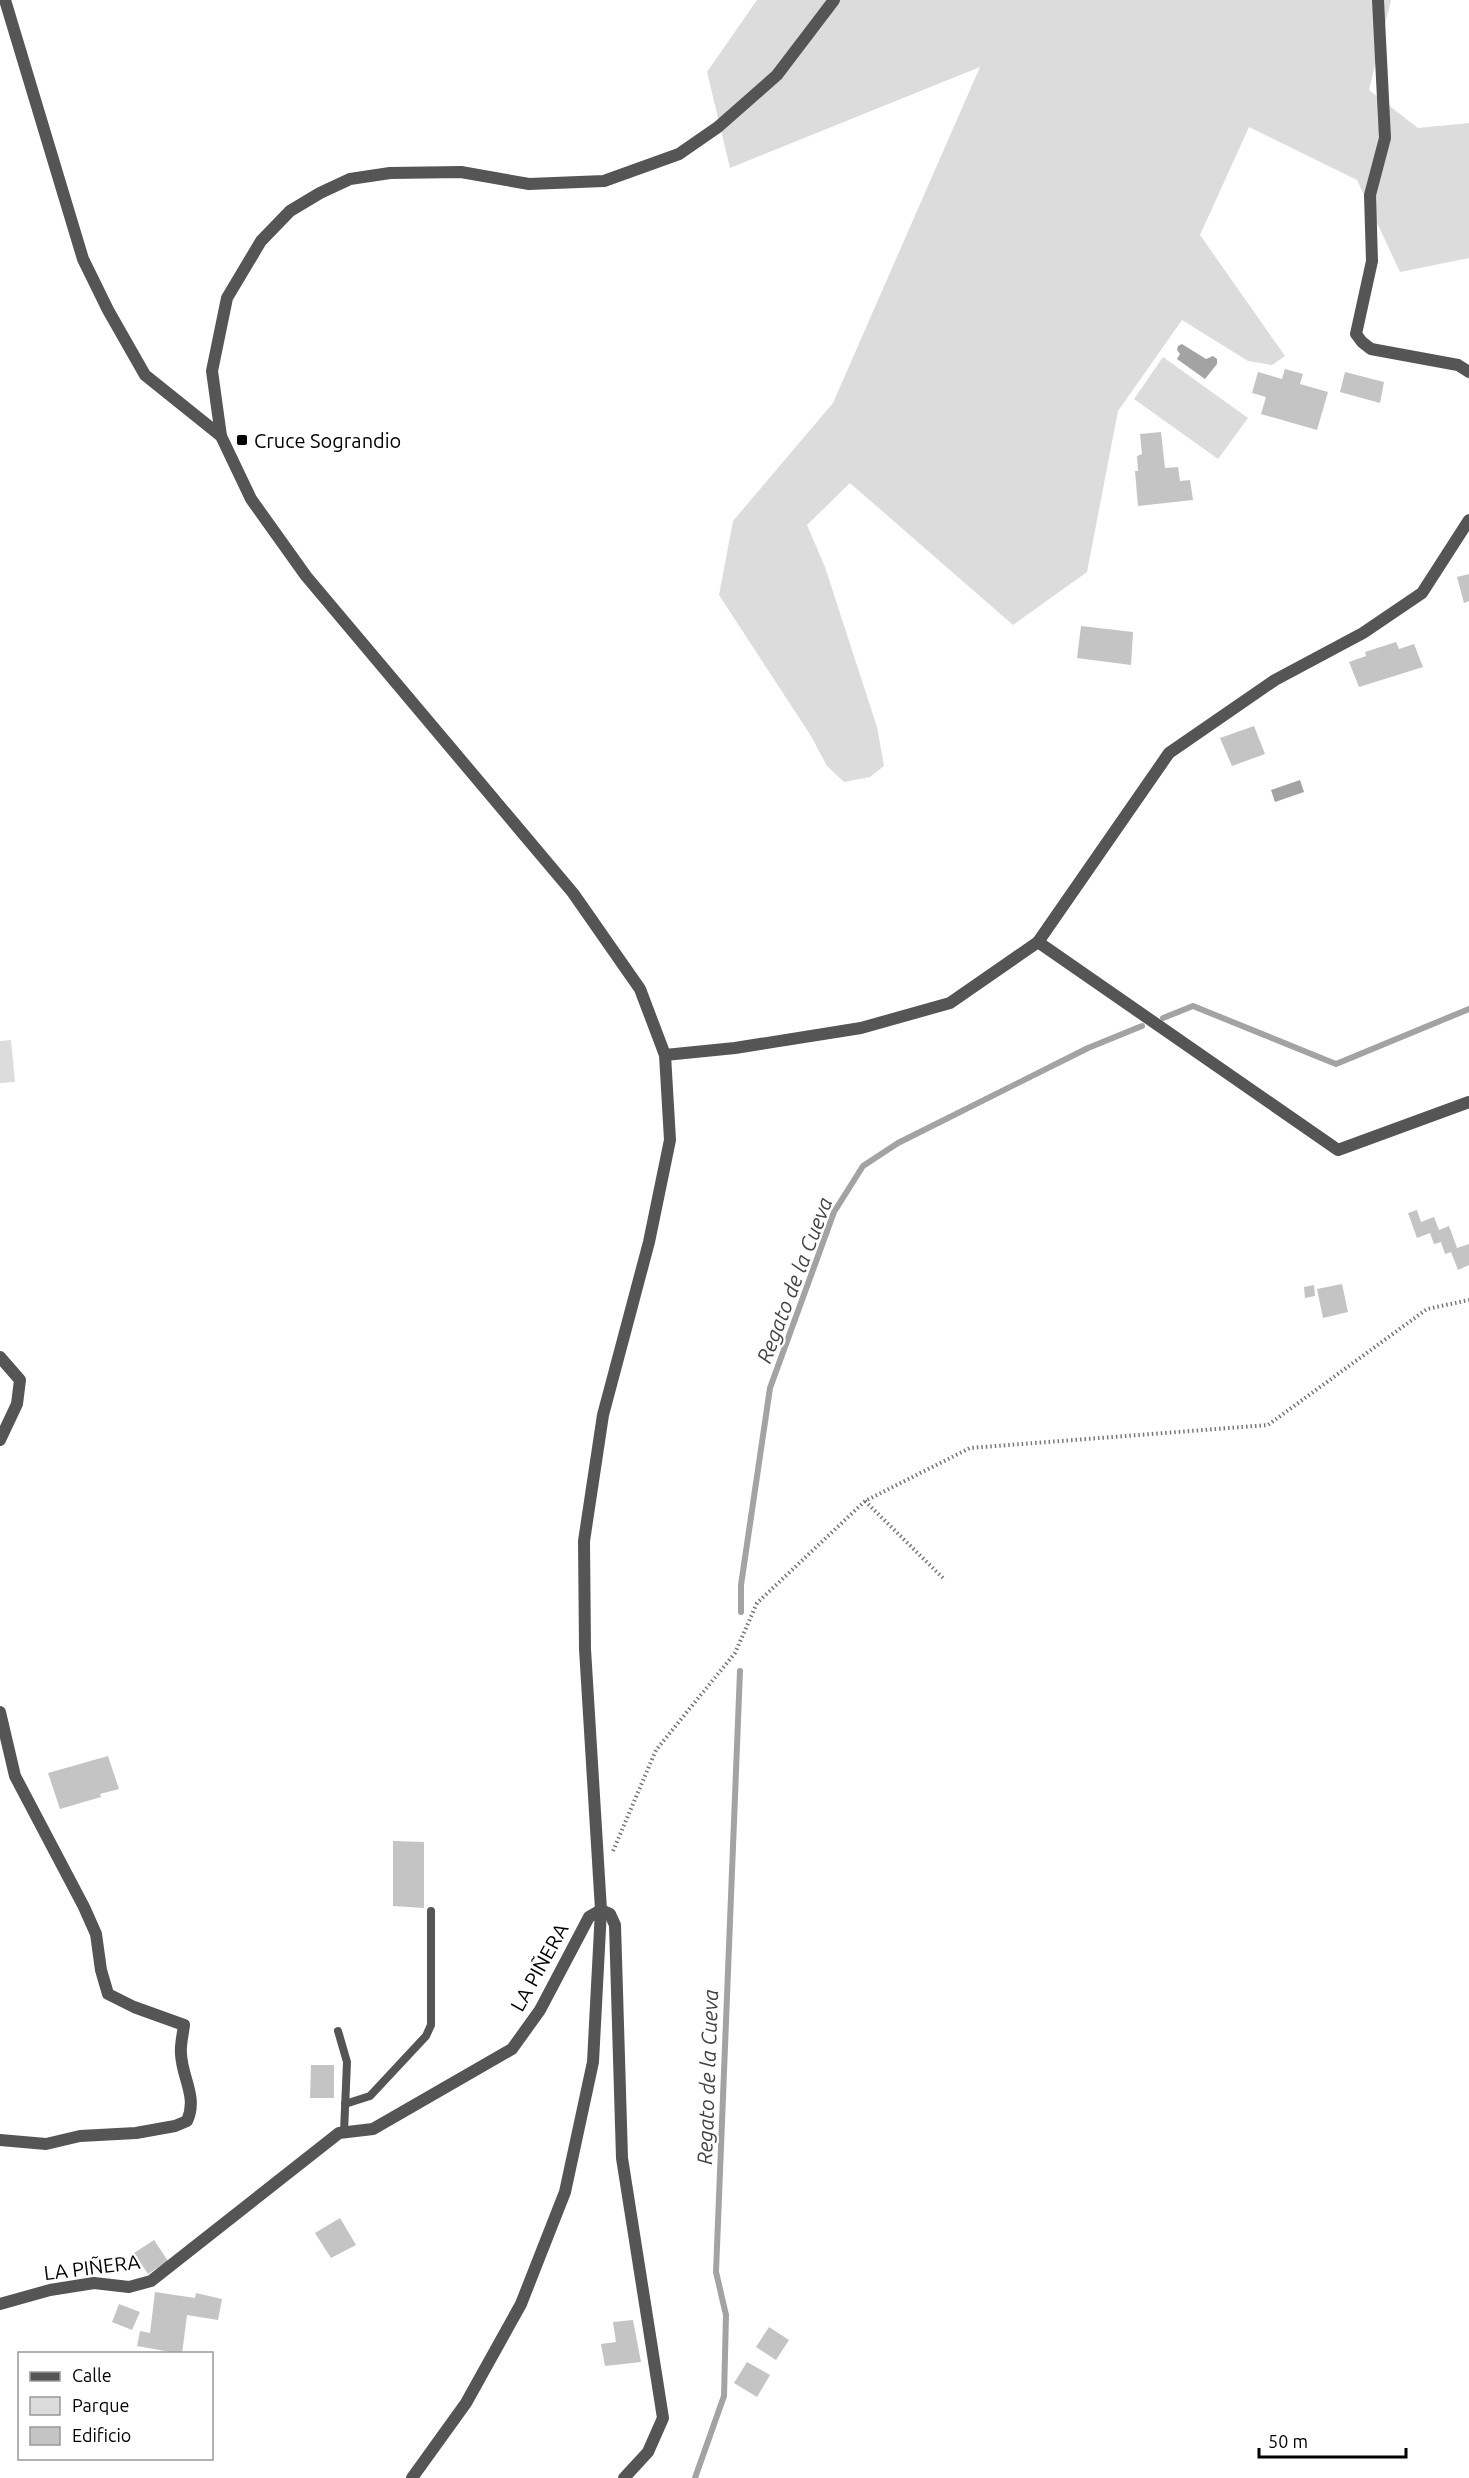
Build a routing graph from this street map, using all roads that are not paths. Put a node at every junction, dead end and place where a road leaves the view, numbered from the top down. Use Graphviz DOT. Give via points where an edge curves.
graph roads {
  1 [pos="5,0"];
  2 [pos="834,0"];
  3 [pos="1378,0"];
  4 [pos="1469,372"];
  5 [pos="221,436"];
  6 [pos="1469,520"];
  7 [pos="1038,942"];
  8 [pos="665,1055"];
  9 [pos="1469,1102"];
  10 [pos="0,1357"];
  11 [pos="0,1440"];
  12 [pos="0,1712"];
  13 [pos="601,1910"];
  14 [pos="431,1911"];
  15 [pos="338,2031"];
  16 [pos="345,2104"];
  17 [pos="344,2132"];
  18 [pos="0,2140"];
  19 [pos="0,2304"];
  20 [pos="412,2478"];
  21 [pos="624,2478"];
  1 -- 5 [label="street" via="83,259 108,310 145,375"];
  2 -- 5 [label="street" via="777,75 718,127 679,154 604,182 529,184 460,172 390,173 350,179 290,211 261,241 227,298 212,371"];
  3 -- 4 [label="street" via="1385,138 1370,195 1372,261 1356,334 1371,349 1458,365"];
  5 -- 8 [label="street" via="251,499 306,576 573,893 640,989"];
  6 -- 7 [label="street" via="1422,593 1362,633 1275,680 1169,753"];
  7 -- 8 [label="street" via="950,1003 861,1028"];
  7 -- 9 [label="street" via="1338,1150"];
  8 -- 13 [label="street" via="670,1140 649,1242 603,1415 585,1541 585,1649"];
  10 -- 11 [label="street" via="20,1380 17,1404"];
  12 -- 18 [label="street" via="15,1776 96,1935 108,1994 184,2025 181,2054 191,2094 191,2113 187,2121 175,2126 136,2133 80,2136 46,2145"];
  13 -- 17 [label="street, LA PIÑERA" via="589,1917 540,2010 512,2049 373,2129"];
  13 -- 20 [label="street" via="593,2062 565,2192 521,2304 466,2403"];
  13 -- 21 [label="street" via="609,1914 615,1925 622,2158 663,2418 648,2452"];
  14 -- 16 [label="lane" via="429,2031 370,2096"];
  15 -- 16 [label="lane" via="347,2062"];
  16 -- 17 [label="lane"];
  17 -- 19 [label="street, LA PIÑERA" via="151,2281 129,2287 94,2283 72,2286"];
}
